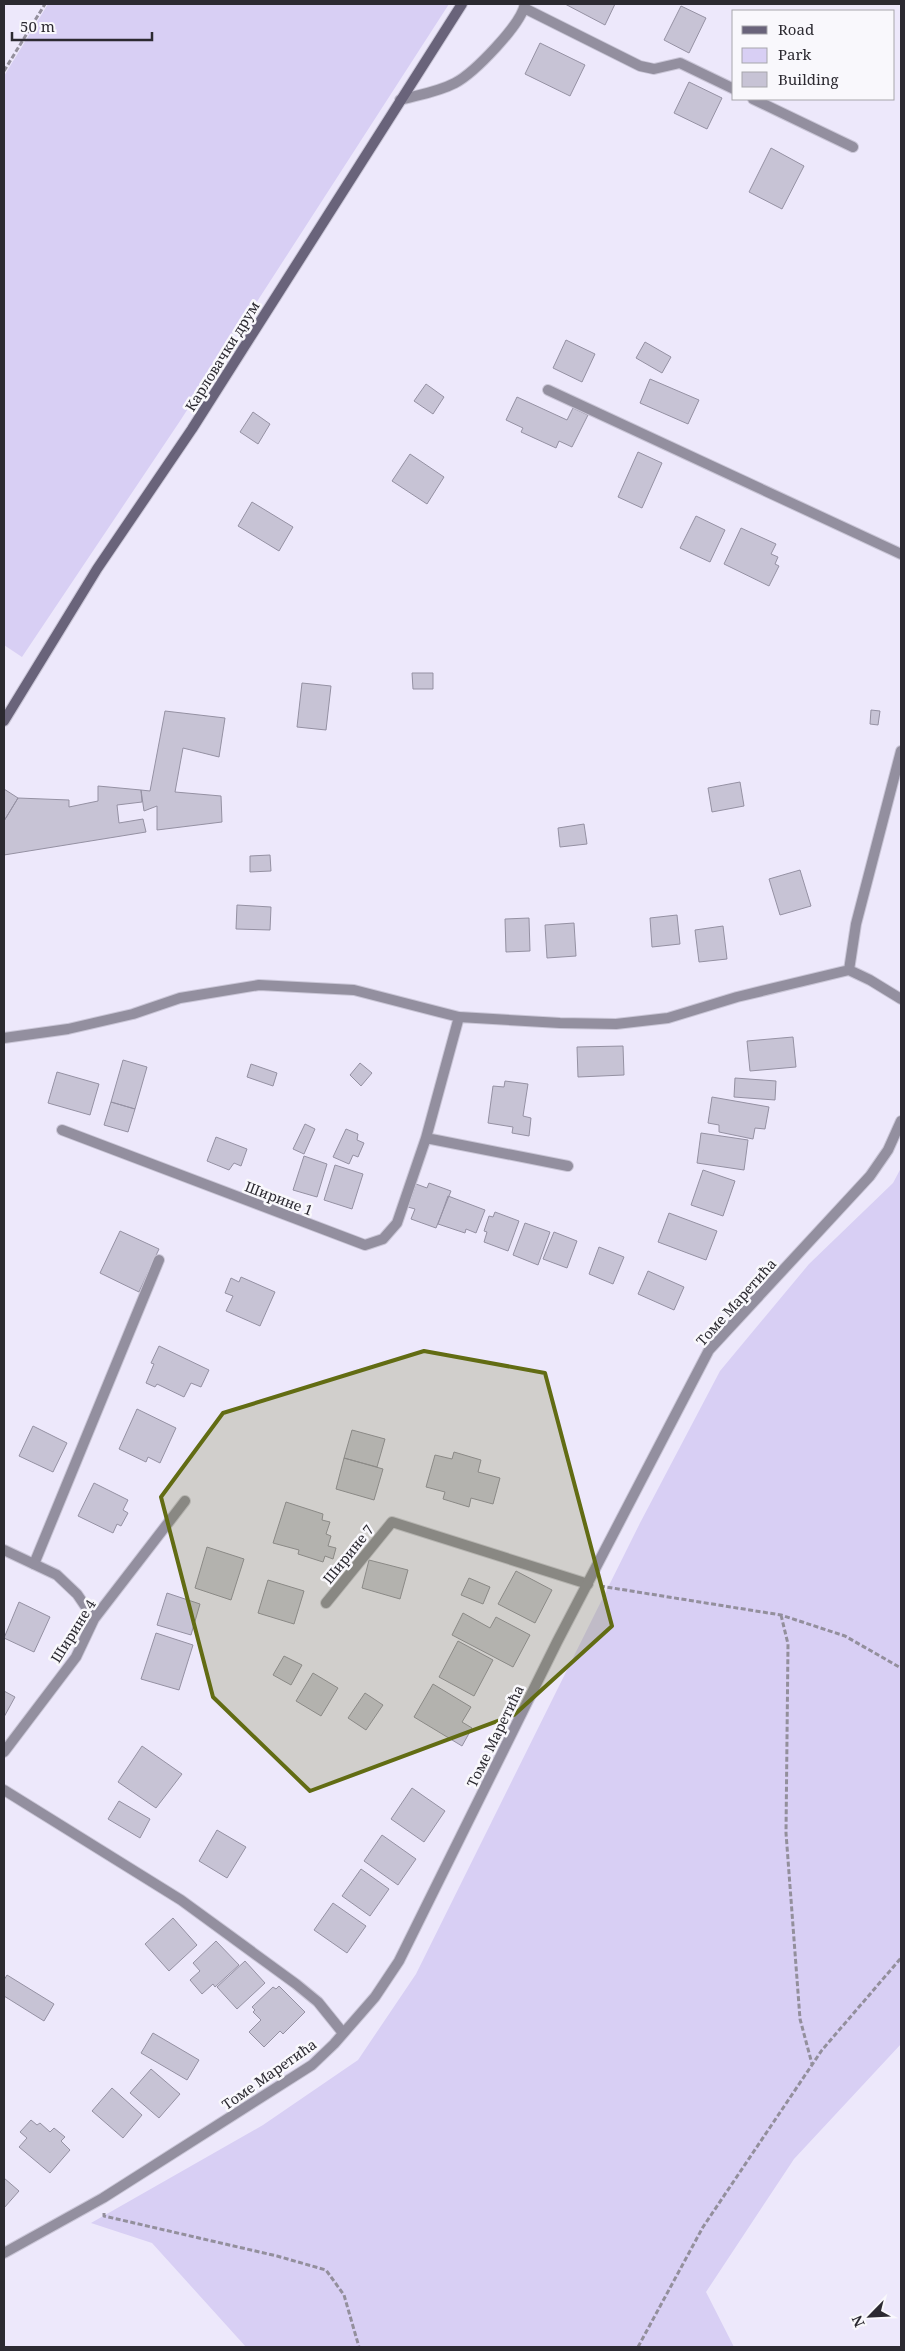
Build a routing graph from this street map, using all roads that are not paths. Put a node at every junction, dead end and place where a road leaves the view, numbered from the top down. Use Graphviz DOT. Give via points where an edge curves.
graph roads {
  1 [pos="462,4"];
  2 [pos="524,6"];
  3 [pos="732,88"];
  4 [pos="400,100"];
  5 [pos="755,100"];
  6 [pos="852,147"];
  7 [pos="548,390"];
  8 [pos="901,554"];
  9 [pos="4,722"];
  10 [pos="901,751"];
  11 [pos="849,970"];
  12 [pos="901,998"];
  13 [pos="459,1017"];
  14 [pos="4,1038"];
  15 [pos="901,1121"];
  16 [pos="62,1130"];
  17 [pos="426,1138"];
  18 [pos="568,1166"];
  19 [pos="160,1260"];
  20 [pos="184,1501"];
  21 [pos="4,1550"];
  22 [pos="34,1564"];
  23 [pos="588,1584"];
  24 [pos="326,1603"];
  25 [pos="94,1620"];
  26 [pos="4,1752"];
  27 [pos="4,1790"];
  28 [pos="344,2033"];
  29 [pos="4,2253"];
  1 -- 4 [label="main road, Карловачки друм"];
  2 -- 3 [label="street" via="640,66 654,69 680,63"];
  2 -- 4 [label="street" via="508,32 470,72 436,91"];
  4 -- 9 [label="main road, Карловачки друм" via="192,429 97,569"];
  5 -- 6 [label="street"];
  7 -- 8 [label="street"];
  10 -- 11 [label="street" via="856,924"];
  11 -- 12 [label="street"];
  11 -- 13 [label="street" via="737,997 668,1018 616,1024 560,1024"];
  13 -- 14 [label="street" via="354,990 259,985 180,998 133,1014 68,1029"];
  13 -- 17 [label="street, Ширине 1"];
  15 -- 23 [label="street, Томе Маретића" via="888,1150 870,1176 709,1350"];
  16 -- 17 [label="street, Ширине 1" via="365,1245 383,1239 397,1224"];
  17 -- 18 [label="street"];
  19 -- 22 [label="street"];
  20 -- 25 [label="street, Ширине 4"];
  21 -- 22 [label="street"];
  22 -- 25 [label="street" via="56,1575 77,1594"];
  23 -- 24 [label="street, Ширине 7" via="392,1522"];
  23 -- 28 [label="street, Томе Маретића" via="399,1961 375,1997"];
  25 -- 26 [label="street, Ширине 4" via="76,1657"];
  27 -- 28 [label="street" via="181,1900 311,1996"];
  28 -- 29 [label="street, Томе Маретића" via="312,2065 287,2082 103,2198"];
}
